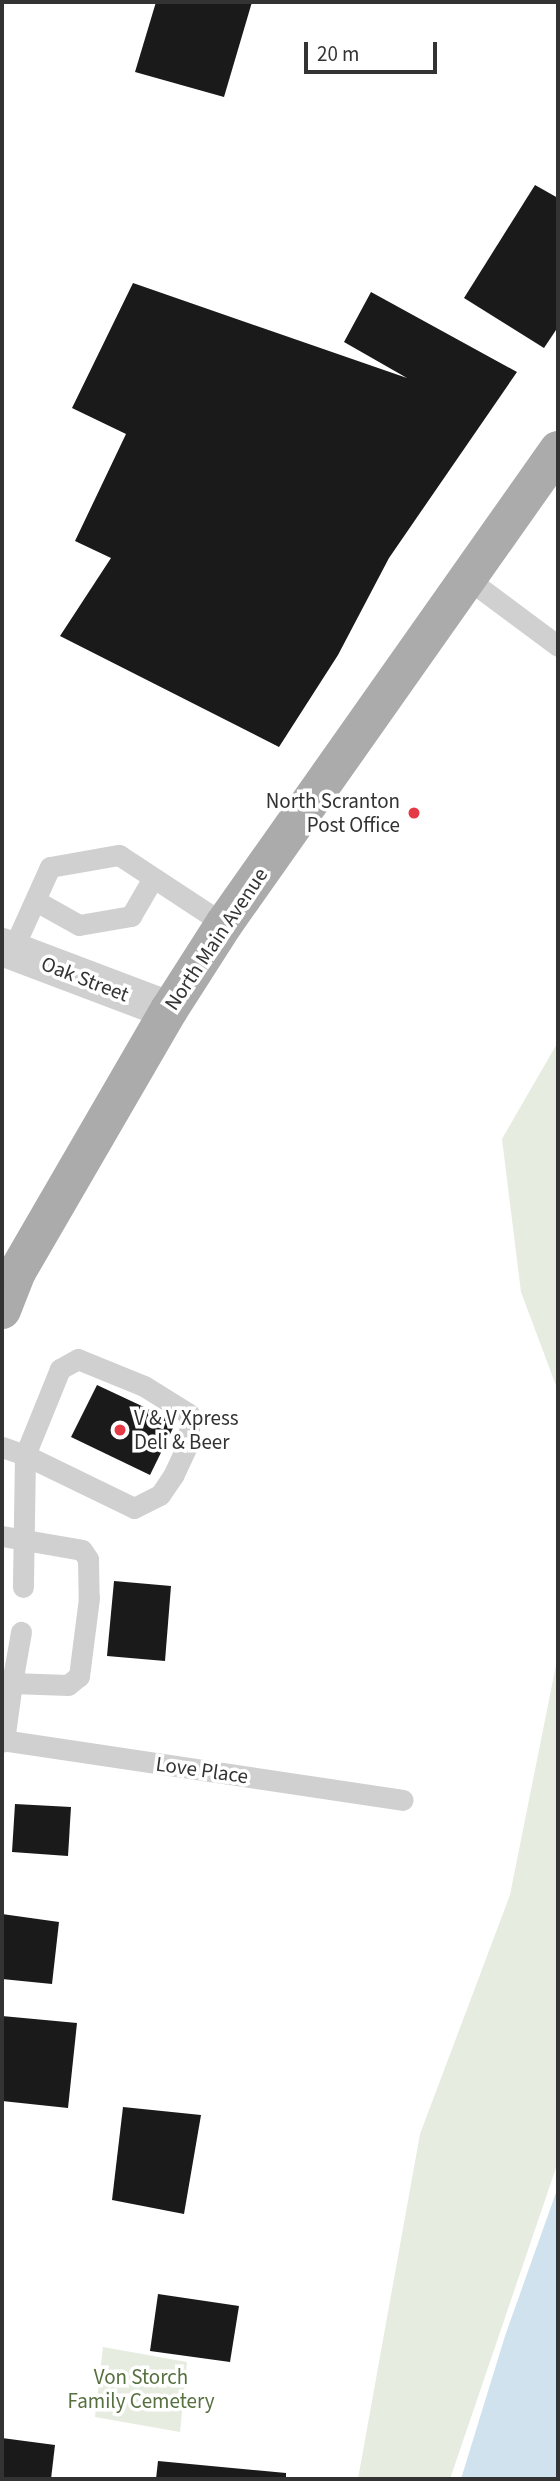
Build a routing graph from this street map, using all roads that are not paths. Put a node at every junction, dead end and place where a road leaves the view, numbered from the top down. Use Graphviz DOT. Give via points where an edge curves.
graph roads {
  1 [pos="558,450"];
  2 [pos="468,579"];
  3 [pos="558,646"];
  4 [pos="153,878"];
  5 [pos="36,901"];
  6 [pos="224,924"];
  7 [pos="7,949"];
  8 [pos="169,1010"];
  9 [pos="2,1310"];
  10 [pos="2,1447"];
  11 [pos="25,1455"];
  12 [pos="12,1537"];
  13 [pos="23,1587"];
  14 [pos="21,1632"];
  15 [pos="7,1681"];
  16 [pos="3,1740"];
  17 [pos="403,1800"];
  1 -- 2 [label="main road, North Main Avenue"];
  2 -- 3 [label="lane"];
  2 -- 6 [label="main road, North Main Avenue"];
  4 -- 5 [label="lane" via="131,916 79,925"];
  4 -- 5 [label="lane" via="118,855 50,867"];
  4 -- 6 [label="lane"];
  5 -- 7 [label="lane"];
  6 -- 8 [label="main road, North Main Avenue"];
  7 -- 8 [label="street, Oak Street"];
  8 -- 9 [label="main road, North Main Avenue" via="17,1272"];
  10 -- 11 [label="lane"];
  11 -- 11 [label="lane" via="134,1508 160,1495 173,1476 190,1441 189,1414 144,1386 78,1359 60,1369"];
  11 -- 12 [label="lane"];
  12 -- 13 [label="lane"];
  12 -- 15 [label="lane" via="82,1550 88,1559 89,1598 79,1676 68,1685"];
  14 -- 15 [label="lane"];
  15 -- 16 [label="lane"];
  16 -- 17 [label="lane, Love Place"];
}
